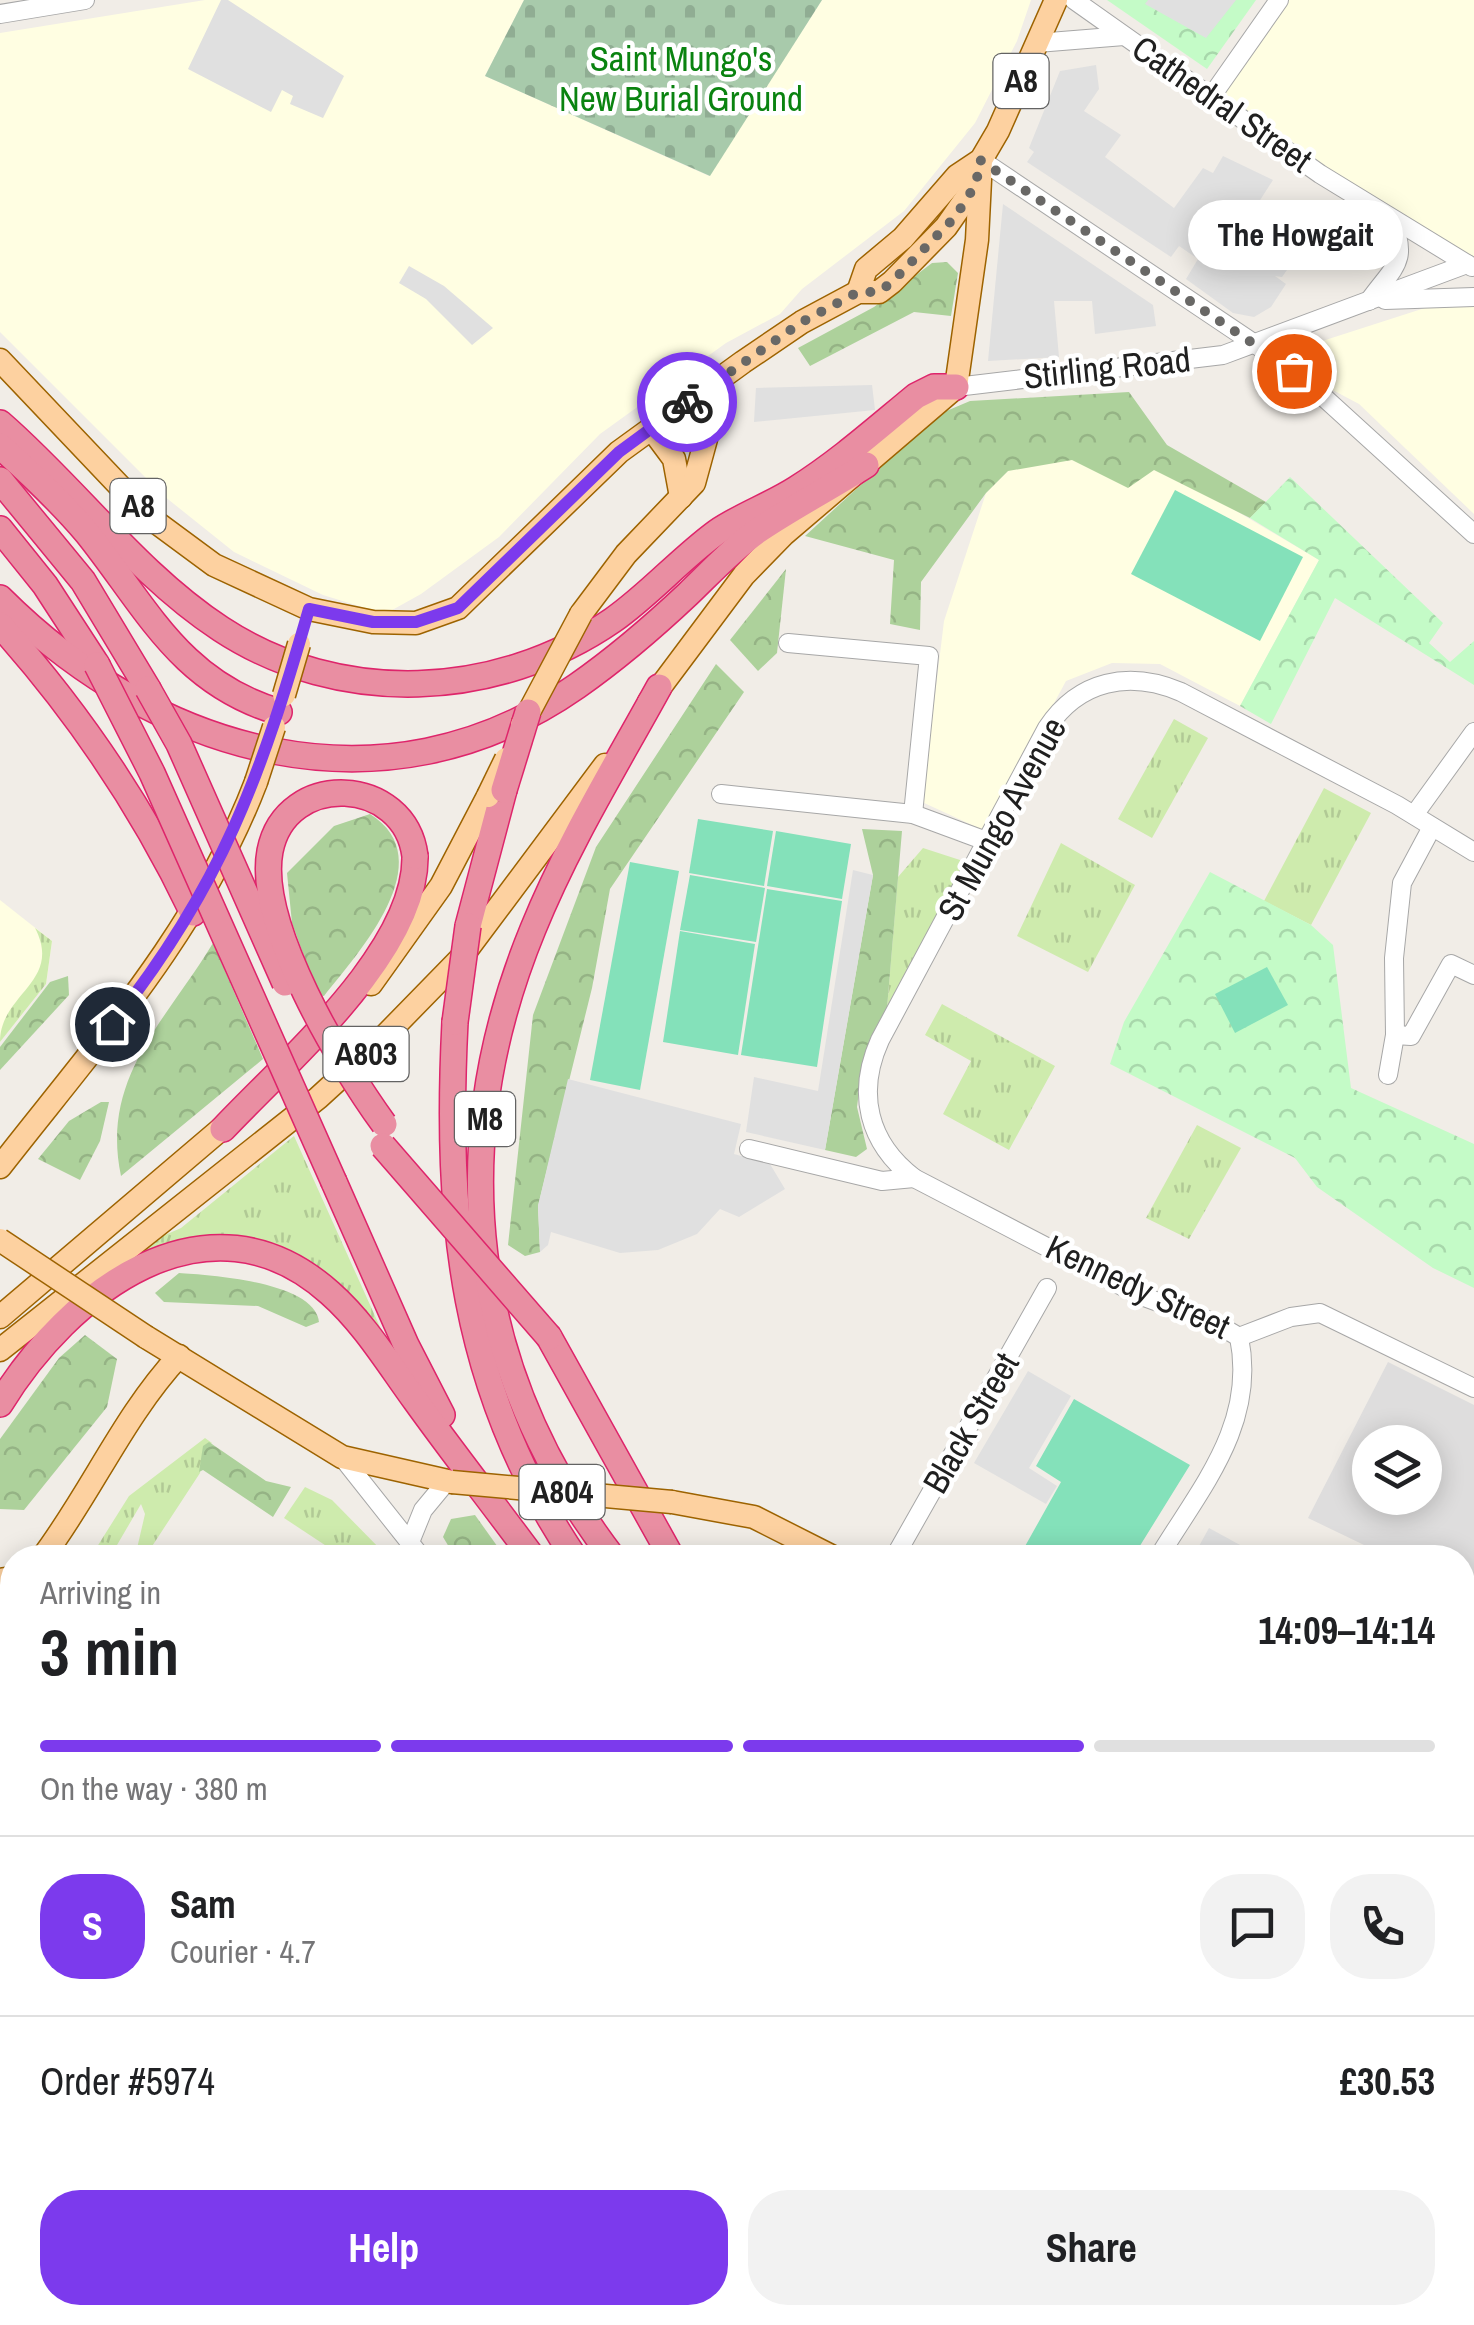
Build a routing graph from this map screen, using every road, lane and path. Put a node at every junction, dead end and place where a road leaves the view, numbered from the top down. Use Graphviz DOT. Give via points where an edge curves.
graph roads {
  1 [pos="84,0"];
  2 [pos="1056,0"];
  3 [pos="1074,0"];
  4 [pos="1278,0"];
  5 [pos="0,14"];
  6 [pos="1124,36"];
  7 [pos="1038,43"];
  8 [pos="1211,97"];
  9 [pos="978,172"];
  10 [pos="1391,218"];
  11 [pos="904,238"];
  12 [pos="934,240"];
  13 [pos="1470,266"];
  14 [pos="970,270"];
  15 [pos="858,292"];
  16 [pos="1474,297"];
  17 [pos="1369,302"];
  18 [pos="1255,344"];
  19 [pos="0,360"];
  20 [pos="956,387"];
  21 [pos="701,392"];
  22 [pos="0,424"];
  23 [pos="652,428"];
  24 [pos="0,446"];
  25 [pos="866,466"];
  26 [pos="0,480"];
  27 [pos="681,497"];
  28 [pos="0,529"];
  29 [pos="1474,534"];
  30 [pos="0,598"];
  31 [pos="309,609"];
  32 [pos="0,625"];
  33 [pos="788,643"];
  34 [pos="659,687"];
  35 [pos="279,711"];
  36 [pos="528,712"];
  37 [pos="1474,732"];
  38 [pos="496,793"];
  39 [pos="721,794"];
  40 [pos="913,814"];
  41 [pos="1414,815"];
  42 [pos="1432,827"];
  43 [pos="986,842"];
  44 [pos="1474,852"];
  45 [pos="193,913"];
  46 [pos="1474,975"];
  47 [pos="1395,1036"];
  48 [pos="1388,1075"];
  49 [pos="223,1129"];
  50 [pos="384,1136"];
  51 [pos="749,1149"];
  52 [pos="6,1159"];
  53 [pos="914,1178"];
  54 [pos="0,1240"];
  55 [pos="1047,1288"];
  56 [pos="27,1295"];
  57 [pos="0,1308"];
  58 [pos="0,1317"];
  59 [pos="1238,1337"];
  60 [pos="3,1349"];
  61 [pos="178,1356"];
  62 [pos="1474,1388"];
  63 [pos="0,1404"];
  64 [pos="342,1457"];
  65 [pos="449,1482"];
  66 [pos="94,1486"];
  67 [pos="512,1530"];
  68 [pos="410,1542"];
  69 [pos="51,1545"];
  70 [pos="69,1545"];
  71 [pos="412,1545"];
  72 [pos="524,1545"];
  73 [pos="568,1545"];
  74 [pos="605,1545"];
  75 [pos="665,1545"];
  76 [pos="809,1545"];
  77 [pos="901,1545"];
  78 [pos="1165,1545"];
  1 -- 5 [label="street"];
  2 -- 7 [label="main road, A8"];
  3 -- 6 [label="street, Cathedral Street"];
  4 -- 8 [label="street"];
  6 -- 7 [label="street"];
  6 -- 8 [label="street, Cathedral Street"];
  7 -- 9 [label="main road, A8"];
  8 -- 10 [label="street, Cathedral Street"];
  9 -- 11 [label="main road, A8" via="957,176"];
  9 -- 12 [label="main road"];
  9 -- 14 [label="main road"];
  9 -- 18 [label="street"];
  10 -- 13 [label="street, Cathedral Street"];
  10 -- 17 [label="street" via="1401,242 1399,261"];
  11 -- 12 [label="main road"];
  11 -- 15 [label="main road, A8" via="866,269"];
  12 -- 14 [label="main road" via="955,247"];
  12 -- 15 [label="main road" via="879,292"];
  13 -- 17 [label="street, Stirling Road" via="1424,277"];
  14 -- 20 [label="main road"];
  15 -- 21 [label="main road, A8"];
  16 -- 17 [label="street, Stirling Road"];
  17 -- 18 [label="street, Stirling Road"];
  18 -- 20 [label="street, Stirling Road" via="1208,358"];
  18 -- 29 [label="street" via="1335,406"];
  19 -- 31 [label="main road, A8" via="149,517 231,575"];
  20 -- 22 [label="highway" via="925,391 825,470 721,529 628,609 574,644 495,674 451,682 396,684 302,668 224,631 172,592"];
  20 -- 25 [label="main road, A803"];
  21 -- 23 [label="main road, A8"];
  21 -- 27 [label="main road" via="704,456"];
  23 -- 27 [label="main road" via="674,458"];
  23 -- 31 [label="main road, A8" via="458,608 416,622 373,622"];
  24 -- 35 [label="highway" via="66,510 194,669 233,696"];
  25 -- 30 [label="highway" via="754,533 629,648 560,698 492,732 410,754 304,756 196,731 98,682"];
  25 -- 34 [label="main road, A803" via="744,575"];
  26 -- 50 [label="highway, M8, bridge" via="76,571 148,689 328,1068"];
  27 -- 36 [label="main road, bridge" via="580,614"];
  28 -- 67 [label="highway, bridge" via="97,664 421,1375"];
  31 -- 35 [label="main road, bridge"];
  32 -- 45 [label="highway" via="87,728 146,819"];
  33 -- 40 [label="street" via="930,656"];
  34 -- 60 [label="main road, A803" via="520,883 435,987 318,1098"];
  34 -- 74 [label="highway, M8" via="564,858 531,933 497,1048 482,1160 482,1252 506,1358 552,1463"];
  35 -- 45 [label="main road, bridge" via="256,782"];
  36 -- 38 [label="highway, M8, bridge"];
  37 -- 41 [label="street"];
  38 -- 49 [label="main road, A803" via="380,973 323,1037"];
  38 -- 73 [label="highway, M8, bridge" via="454,1022 452,1182 471,1325 518,1459"];
  39 -- 40 [label="street"];
  40 -- 43 [label="street"];
  41 -- 42 [label="street, St Mungo Avenue"];
  41 -- 43 [label="street, St Mungo Avenue" via="1181,692 1128,680 1079,693 1056,714"];
  42 -- 44 [label="street, St Mungo Avenue"];
  42 -- 47 [label="street" via="1402,883"];
  43 -- 53 [label="street, St Mungo Avenue" via="880,1040 869,1073 867,1110 875,1134 894,1163"];
  45 -- 52 [label="main road"];
  46 -- 47 [label="street" via="1451,964 1411,1036"];
  47 -- 48 [label="street"];
  49 -- 50 [label="highway, M8, bridge" via="331,1013 383,948 410,897 415,856 408,828 396,812 352,792 326,794 295,809 279,827 270,852 271,890 291,954 336,1052"];
  49 -- 56 [label="main road, A803"];
  50 -- 75 [label="highway, M8, bridge" via="480,1240 548,1337"];
  51 -- 53 [label="street" via="882,1180"];
  53 -- 59 [label="street, Kennedy Street" via="1139,1295"];
  54 -- 61 [label="main road, A804, bridge"];
  55 -- 77 [label="street, Black Street"];
  56 -- 57 [label="main road"];
  56 -- 58 [label="main road, A803"];
  59 -- 62 [label="street, Kennedy Street" via="1291,1316 1320,1313"];
  59 -- 78 [label="street" via="1245,1387 1237,1419"];
  61 -- 64 [label="main road, A804"];
  61 -- 66 [label="main road" via="154,1382"];
  63 -- 67 [label="highway" via="42,1343 112,1283 164,1256 218,1248 272,1259 328,1291 374,1341"];
  64 -- 65 [label="main road, A804"];
  64 -- 68 [label="street"];
  65 -- 68 [label="street" via="422,1510"];
  65 -- 76 [label="main road, A804, bridge" via="672,1502 754,1518"];
  66 -- 69 [label="main road"];
  66 -- 70 [label="main road"];
  67 -- 72 [label="highway"];
  68 -- 71 [label="street"];
}
